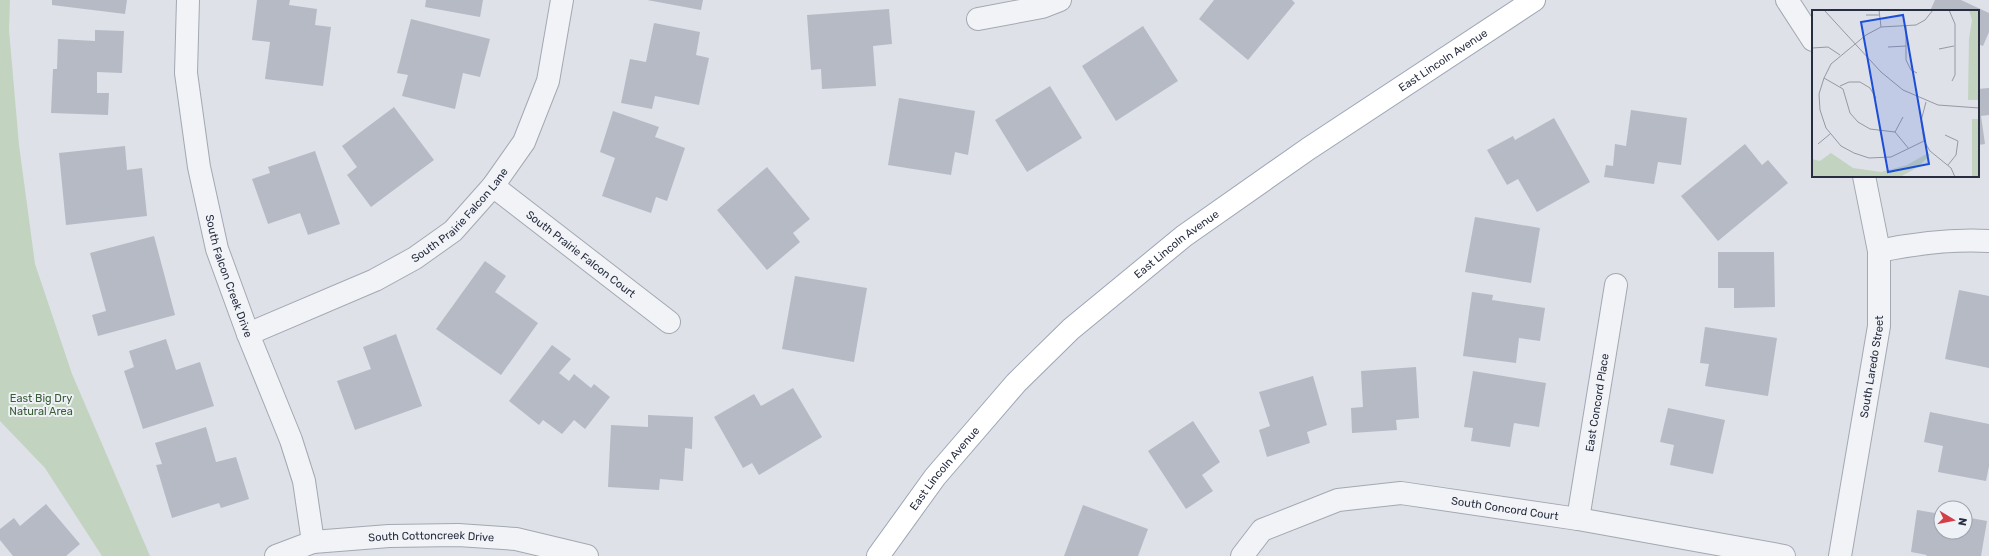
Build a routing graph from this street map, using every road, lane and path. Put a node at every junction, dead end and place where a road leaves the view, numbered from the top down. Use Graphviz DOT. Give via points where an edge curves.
graph roads {
  1 [pos="188,0"];
  2 [pos="562,0"];
  3 [pos="1060,0"];
  4 [pos="1534,0"];
  5 [pos="1787,0"];
  6 [pos="978,19"];
  7 [pos="1812,38"];
  8 [pos="1864,177"];
  9 [pos="493,186"];
  10 [pos="1989,241"];
  11 [pos="1879,251"];
  12 [pos="1616,285"];
  13 [pos="669,322"];
  14 [pos="248,334"];
  15 [pos="1578,519"];
  16 [pos="313,542"];
  17 [pos="276,556"];
  18 [pos="588,556"];
  19 [pos="878,556"];
  20 [pos="1242,556"];
  21 [pos="1784,556"];
  22 [pos="1840,556"];
  1 -- 14 [label="street, South Falcon Creek Drive" via="186,73 199,167 217,249"];
  2 -- 9 [label="street, South Prairie Falcon Lane" via="548,80 524,142"];
  3 -- 6 [label="street" via="1042,7"];
  4 -- 19 [label="main road, East Lincoln Avenue" via="1308,149 1184,236 1071,329 1016,383 935,477"];
  5 -- 7 [label="street"];
  8 -- 11 [label="street, South Laredo Street"];
  9 -- 13 [label="street, South Prairie Falcon Court"];
  9 -- 14 [label="street, South Prairie Falcon Lane" via="453,232 415,258 375,280"];
  10 -- 11 [label="street" via="1924,242"];
  11 -- 22 [label="street, South Laredo Street" via="1879,326"];
  12 -- 15 [label="street, East Concord Place"];
  14 -- 16 [label="street, South Falcon Creek Drive" via="292,440 304,481"];
  15 -- 20 [label="street, South Concord Court" via="1401,493 1354,498 1338,500 1262,530"];
  15 -- 21 [label="street, South Concord Court"];
  16 -- 17 [label="street, South Cottoncreek Drive"];
  16 -- 18 [label="street, South Cottoncreek Drive" via="389,536 458,535 516,538"];
}
